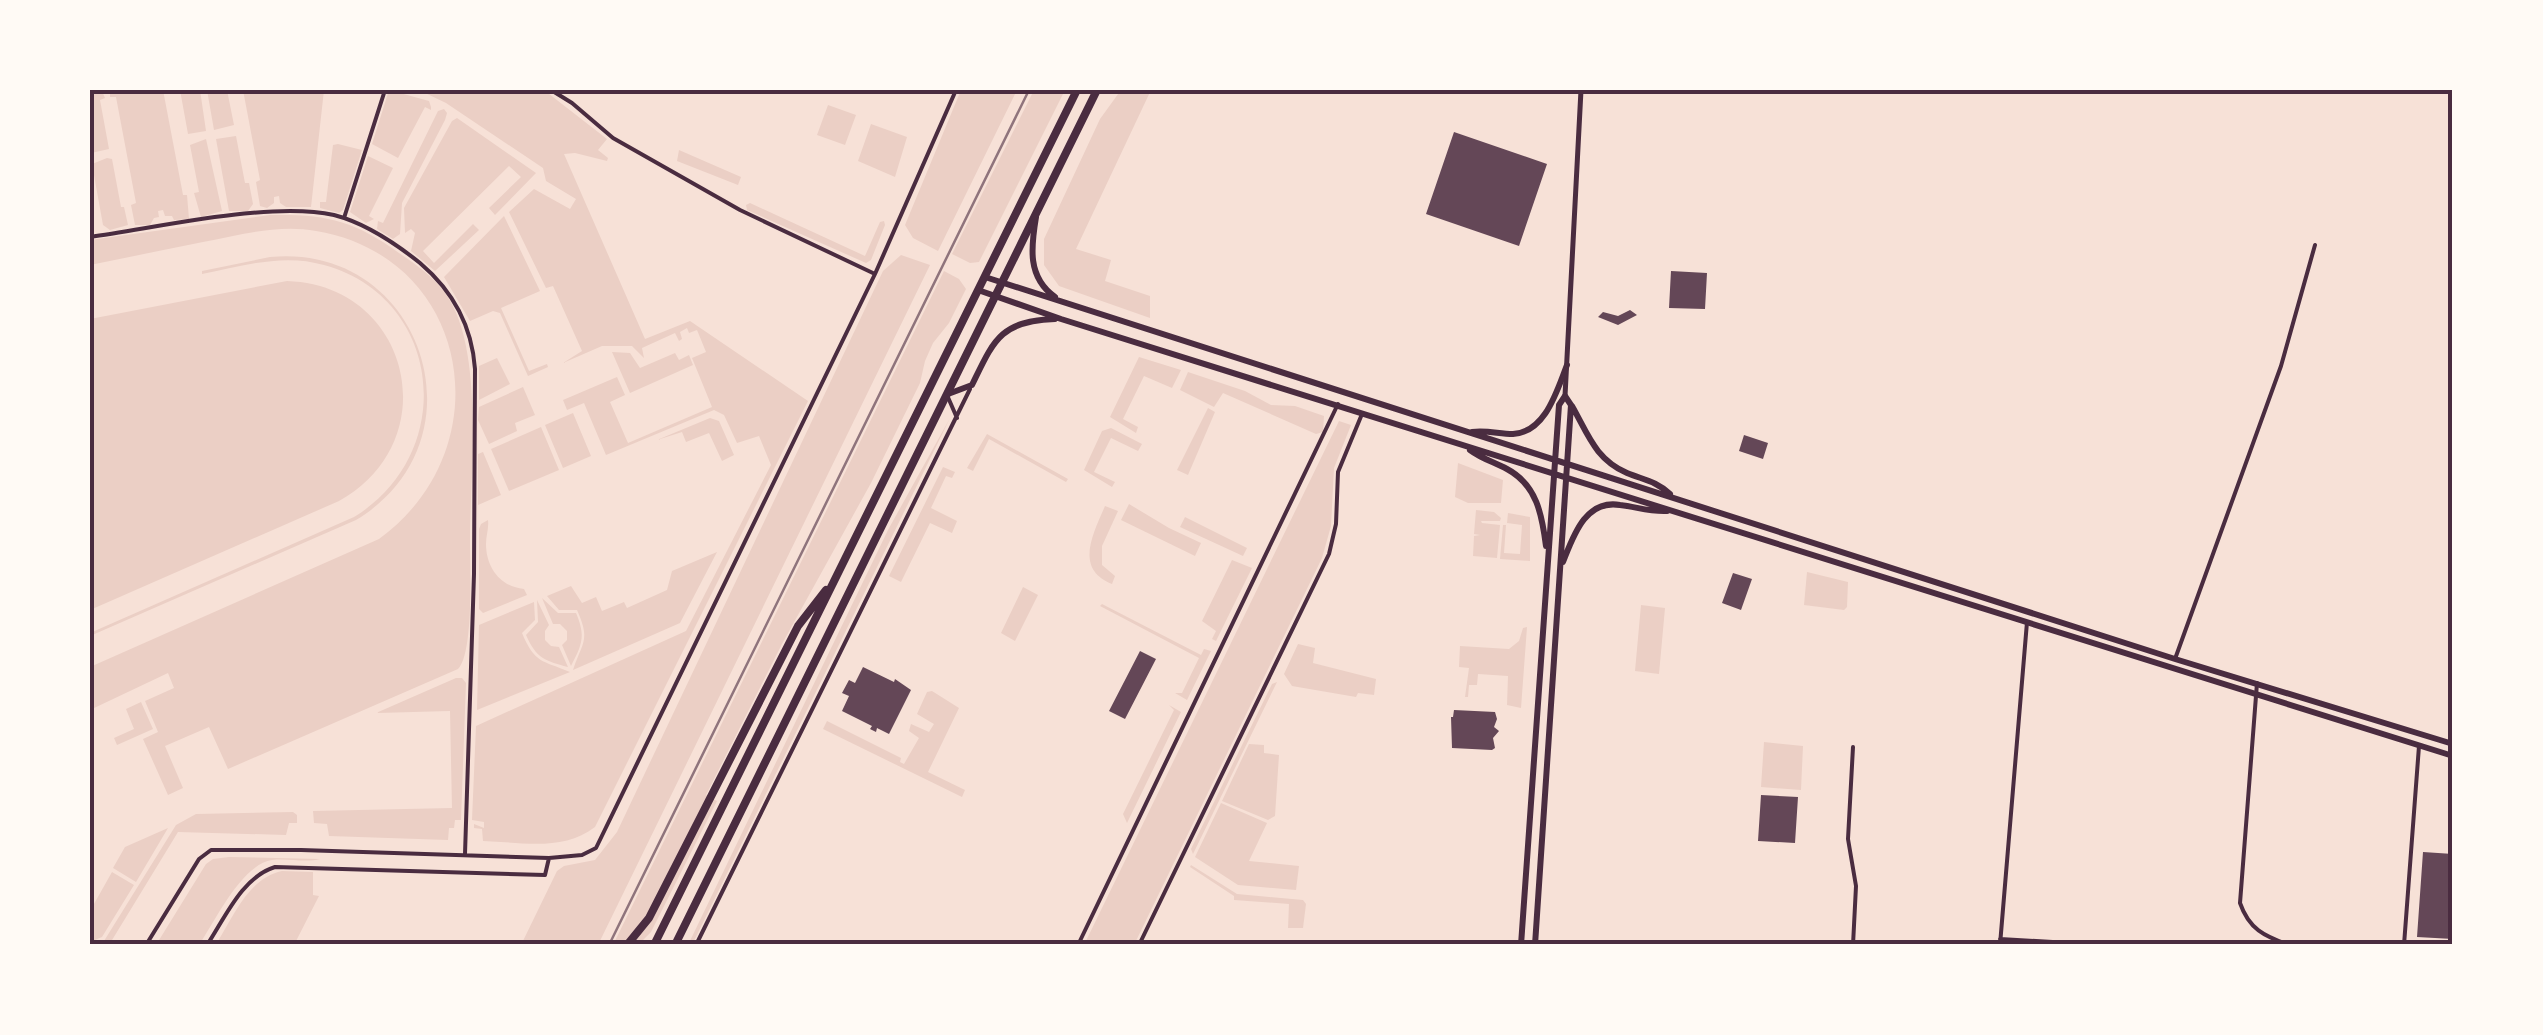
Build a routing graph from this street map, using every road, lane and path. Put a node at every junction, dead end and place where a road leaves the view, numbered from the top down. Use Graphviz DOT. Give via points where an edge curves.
graph roads {
  1 [pos="385,90"];
  2 [pos="551,90"];
  3 [pos="956,90"];
  4 [pos="1077,90"];
  5 [pos="1097,90"];
  6 [pos="1581,90"];
  7 [pos="1038,209"];
  8 [pos="344,218"];
  9 [pos="90,237"];
  10 [pos="2316,245"];
  11 [pos="875,274"];
  12 [pos="984,277"];
  13 [pos="1002,282"];
  14 [pos="978,290"];
  15 [pos="994,296"];
  16 [pos="1064,303"];
  17 [pos="1061,319"];
  18 [pos="1567,365"];
  19 [pos="972,385"];
  20 [pos="1344,392"];
  21 [pos="946,394"];
  22 [pos="1565,396"];
  23 [pos="1338,404"];
  24 [pos="1571,405"];
  25 [pos="1362,412"];
  26 [pos="957,418"];
  27 [pos="1470,433"];
  28 [pos="1465,446"];
  29 [pos="1555,460"];
  30 [pos="1567,464"];
  31 [pos="1554,474"];
  32 [pos="1566,478"];
  33 [pos="1674,498"];
  34 [pos="1672,510"];
  35 [pos="1548,566"];
  36 [pos="1561,568"];
  37 [pos="838,575"];
  38 [pos="2029,612"];
  39 [pos="2027,622"];
  40 [pos="2175,659"];
  41 [pos="2258,683"];
  42 [pos="2255,695"];
  43 [pos="2453,744"];
  44 [pos="2419,746"];
  45 [pos="1853,747"];
  46 [pos="2453,756"];
  47 [pos="464,854"];
  48 [pos="550,858"];
  49 [pos="677,942"];
  50 [pos="2000,942"];
  51 [pos="146,945"];
  52 [pos="207,945"];
  53 [pos="626,945"];
  54 [pos="654,945"];
  55 [pos="696,945"];
  56 [pos="1078,945"];
  57 [pos="1139,945"];
  58 [pos="1522,945"];
  59 [pos="1535,945"];
  60 [pos="1853,945"];
  61 [pos="2103,945"];
  62 [pos="2289,945"];
  63 [pos="2404,945"];
  1 -- 8 [label="street"];
  2 -- 11 [label="street" via="613,138 740,210"];
  3 -- 11 [label="street"];
  4 -- 12 [label="highway"];
  5 -- 7 [label="highway"];
  6 -- 18 [label="street"];
  7 -- 13 [label="highway"];
  7 -- 16 [label="main road" via="1035,270"];
  8 -- 9 [label="street" via="270,212"];
  8 -- 47 [label="street" via="434,275 455,301 471,342 474,574"];
  10 -- 40 [label="street" via="2281,366"];
  11 -- 48 [label="street" via="605,833 591,851"];
  12 -- 13 [label="main road"];
  12 -- 14 [label="highway"];
  13 -- 15 [label="highway"];
  13 -- 16 [label="main road"];
  14 -- 15 [label="main road"];
  14 -- 37 [label="highway"];
  15 -- 17 [label="main road"];
  15 -- 21 [label="highway"];
  16 -- 20 [label="main road"];
  17 -- 19 [label="main road" via="1024,322 1004,332"];
  17 -- 23 [label="main road"];
  18 -- 22 [label="street"];
  18 -- 27 [label="main road" via="1534,425 1514,434"];
  19 -- 21 [label="main road"];
  19 -- 26 [label="street"];
  20 -- 23 [label="main road"];
  20 -- 27 [label="main road"];
  21 -- 26 [label="street"];
  21 -- 49 [label="highway"];
  22 -- 24 [label="main road"];
  22 -- 29 [label="main road"];
  23 -- 25 [label="main road"];
  23 -- 56 [label="street"];
  24 -- 30 [label="main road"];
  24 -- 33 [label="main road" via="1601,456 1657,482"];
  25 -- 28 [label="main road"];
  25 -- 57 [label="street" via="1338,472 1329,554"];
  26 -- 55 [label="street"];
  27 -- 29 [label="main road"];
  28 -- 31 [label="main road"];
  28 -- 35 [label="main road" via="1529,488"];
  29 -- 30 [label="main road"];
  29 -- 31 [label="main road"];
  30 -- 32 [label="main road"];
  30 -- 33 [label="main road"];
  31 -- 32 [label="main road"];
  31 -- 35 [label="main road"];
  32 -- 34 [label="main road"];
  32 -- 36 [label="main road"];
  33 -- 38 [label="main road"];
  34 -- 36 [label="main road" via="1598,508 1579,524"];
  34 -- 39 [label="main road"];
  35 -- 58 [label="main road"];
  36 -- 59 [label="main road"];
  37 -- 53 [label="highway" via="798,626 649,918"];
  37 -- 54 [label="highway"];
  38 -- 39 [label="main road"];
  38 -- 40 [label="main road"];
  39 -- 42 [label="main road"];
  39 -- 50 [label="street"];
  40 -- 41 [label="main road"];
  41 -- 42 [label="street"];
  41 -- 43 [label="main road"];
  42 -- 44 [label="main road"];
  42 -- 62 [label="street" via="2240,903 2254,930"];
  44 -- 46 [label="main road"];
  44 -- 63 [label="street"];
  45 -- 60 [label="street"];
  47 -- 48 [label="street"];
  47 -- 51 [label="street" via="211,850"];
  48 -- 52 [label="street" via="545,875 275,867 249,883"];
  50 -- 61 [label="street"];
}
